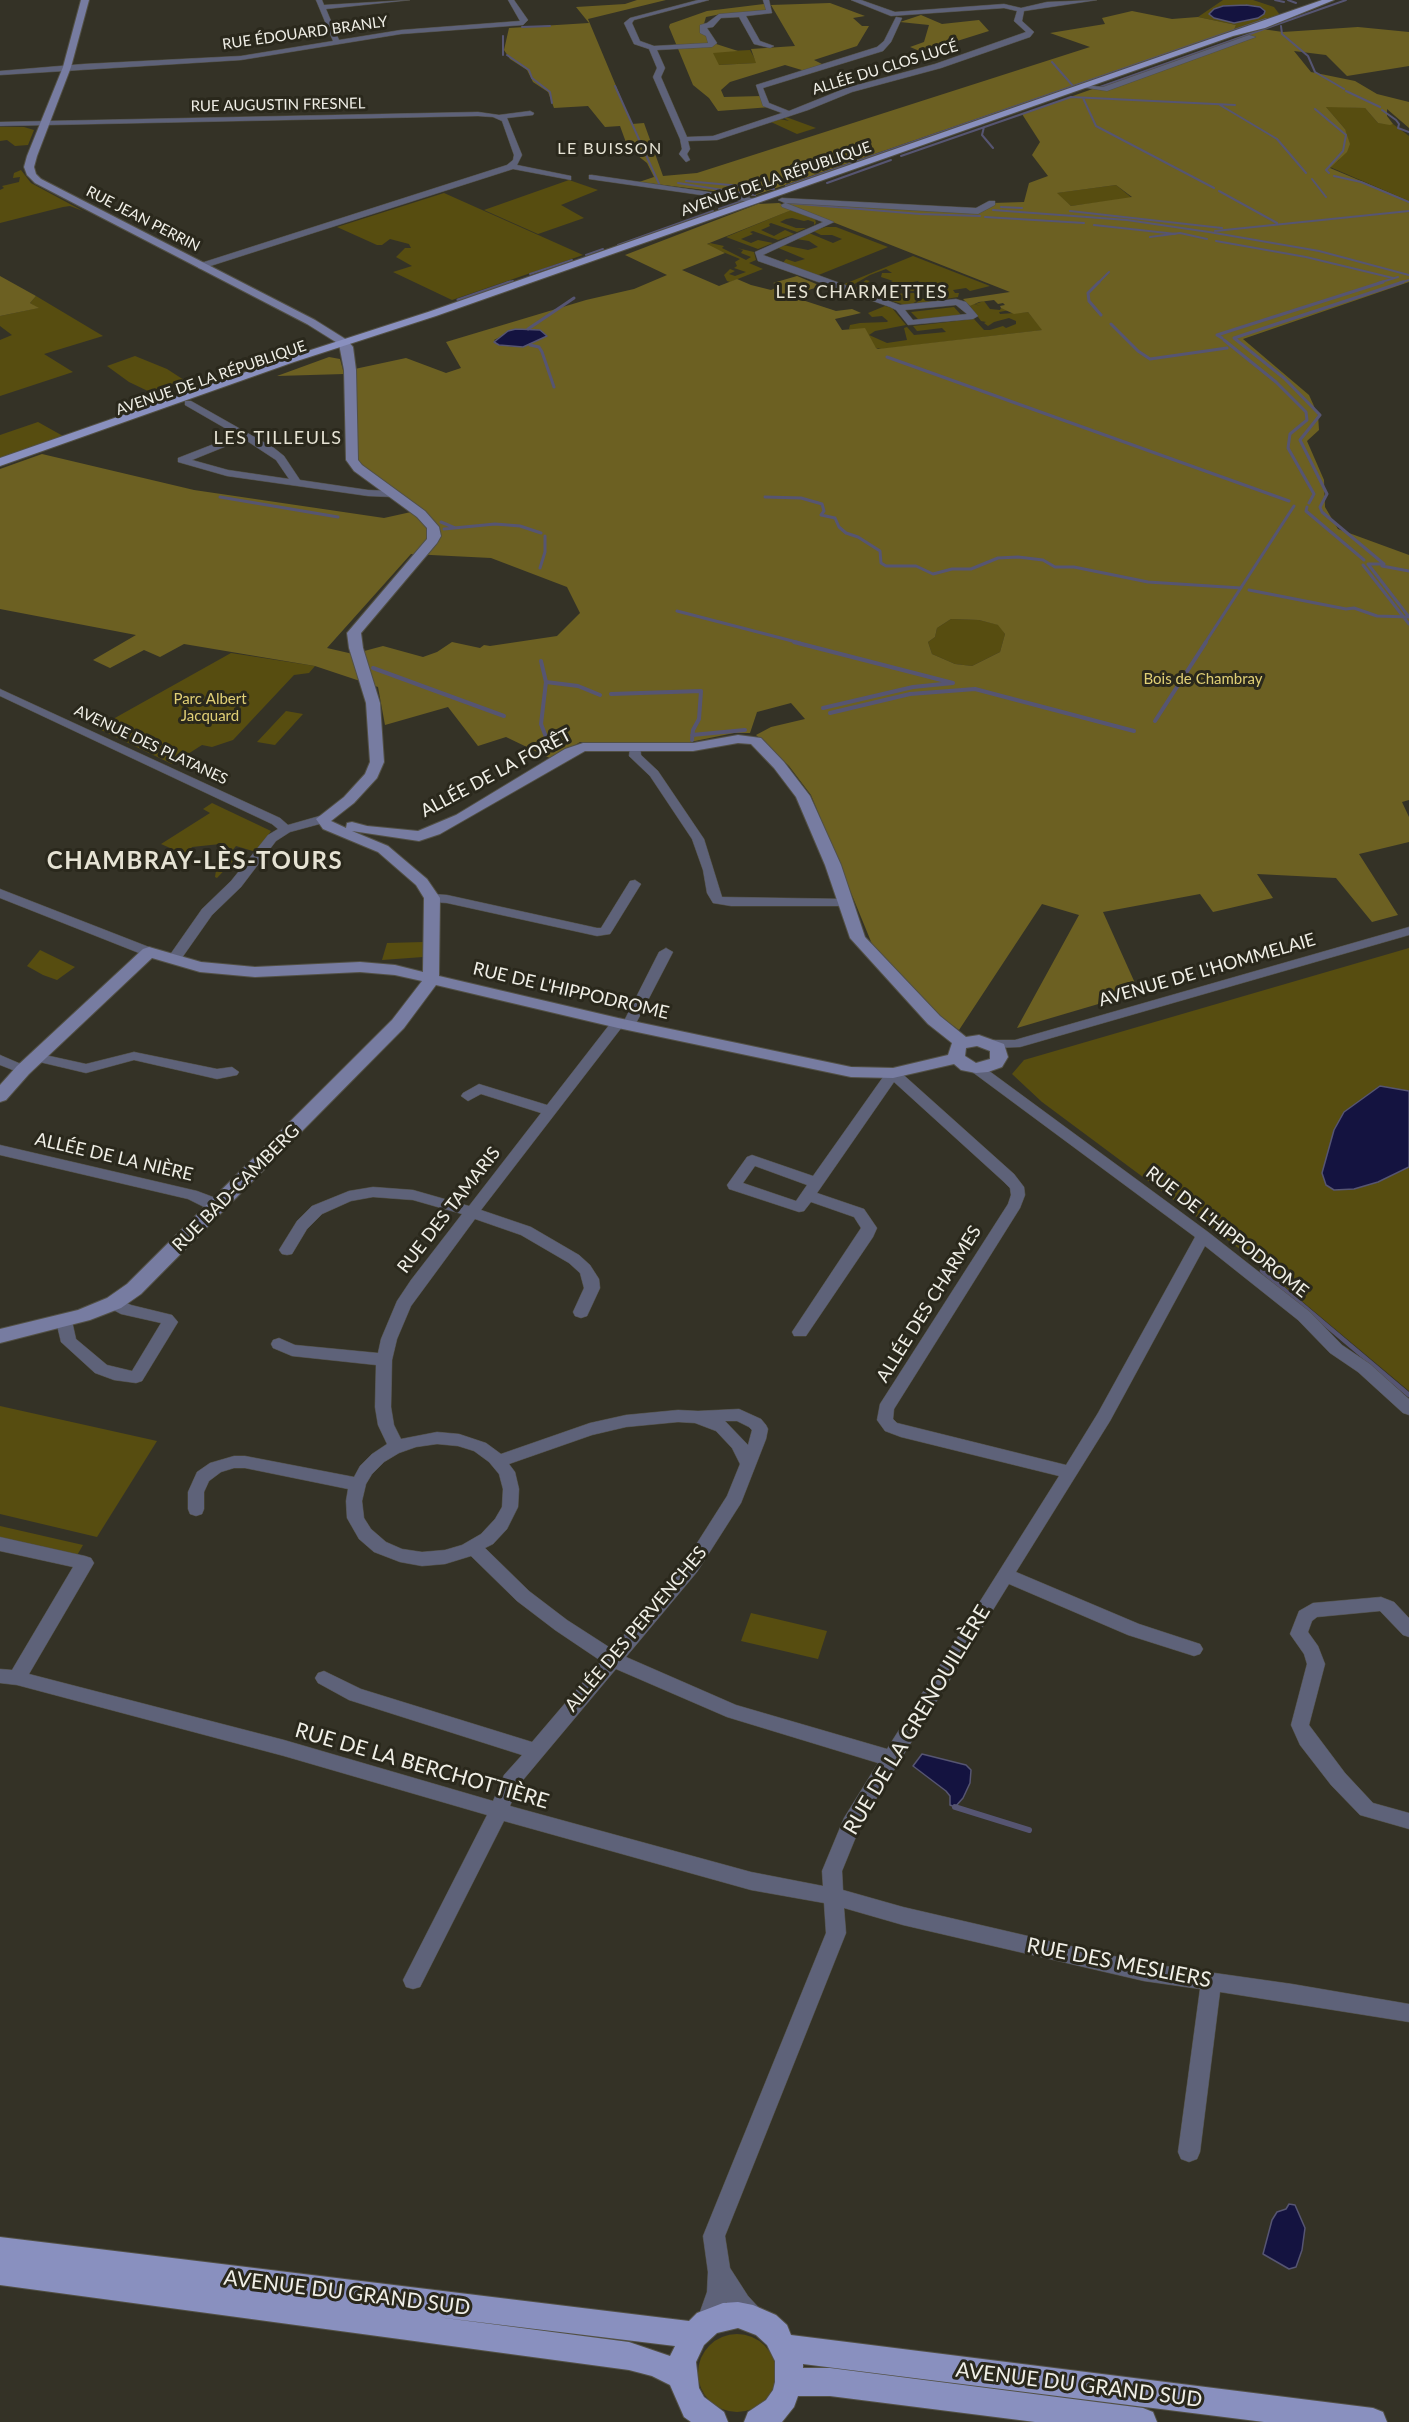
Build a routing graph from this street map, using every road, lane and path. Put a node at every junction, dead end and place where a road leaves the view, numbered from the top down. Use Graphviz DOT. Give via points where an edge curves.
graph roads {
  1 [pos="85,0"];
  2 [pos="407,0"];
  3 [pos="511,0"];
  4 [pos="706,0"];
  5 [pos="766,0"];
  6 [pos="855,0"];
  7 [pos="1017,0"];
  8 [pos="1068,0"];
  9 [pos="1094,0"];
  10 [pos="1330,0"];
  11 [pos="1009,2"];
  12 [pos="320,3"];
  13 [pos="1028,3"];
  14 [pos="1021,10"];
  15 [pos="741,14"];
  16 [pos="898,15"];
  17 [pos="1252,38"];
  18 [pos="337,43"];
  19 [pos="771,46"];
  20 [pos="653,48"];
  21 [pos="67,67"];
  22 [pos="0,73"];
  23 [pos="1085,87"];
  24 [pos="531,113"];
  25 [pos="788,114"];
  26 [pos="499,117"];
  27 [pos="46,123"];
  28 [pos="0,124"];
  29 [pos="684,139"];
  30 [pos="686,160"];
  31 [pos="512,166"];
  32 [pos="592,177"];
  33 [pos="568,178"];
  34 [pos="778,198"];
  35 [pos="760,200"];
  36 [pos="992,203"];
  37 [pos="201,266"];
  38 [pos="899,308"];
  39 [pos="345,344"];
  40 [pos="188,403"];
  41 [pos="245,435"];
  42 [pos="0,462"];
  43 [pos="0,469"];
  44 [pos="297,483"];
  45 [pos="381,485"];
  46 [pos="353,492"];
  47 [pos="393,494"];
  48 [pos="3,696"];
  49 [pos="636,747"];
  50 [pos="327,819"];
  51 [pos="286,829"];
  52 [pos="419,836"];
  53 [pos="381,848"];
  54 [pos="634,884"];
  55 [pos="0,892"];
  56 [pos="432,898"];
  57 [pos="846,903"];
  58 [pos="1409,931"];
  59 [pos="149,952"];
  60 [pos="666,952"];
  61 [pos="174,959"];
  62 [pos="431,978"];
  63 [pos="623,1025"];
  64 [pos="960,1051"];
  65 [pos="36,1057"];
  66 [pos="0,1059"];
  67 [pos="991,1059"];
  68 [pos="23,1070"];
  69 [pos="232,1072"];
  70 [pos="893,1073"];
  71 [pos="0,1096"];
  72 [pos="468,1096"];
  73 [pos="551,1111"];
  74 [pos="0,1150"];
  75 [pos="216,1208"];
  76 [pos="472,1212"];
  77 [pos="1203,1236"];
  78 [pos="287,1251"];
  79 [pos="114,1303"];
  80 [pos="581,1312"];
  81 [pos="64,1321"];
  82 [pos="800,1332"];
  83 [pos="0,1336"];
  84 [pos="279,1344"];
  85 [pos="384,1360"];
  86 [pos="1409,1409"];
  87 [pos="696,1417"];
  88 [pos="397,1447"];
  89 [pos="498,1461"];
  90 [pos="748,1464"];
  91 [pos="1070,1472"];
  92 [pos="358,1484"];
  93 [pos="196,1509"];
  94 [pos="0,1544"];
  95 [pos="473,1547"];
  96 [pos="1005,1575"];
  97 [pos="1409,1630"];
  98 [pos="1194,1649"];
  99 [pos="613,1659"];
  100 [pos="8,1677"];
  101 [pos="324,1678"];
  102 [pos="535,1751"];
  103 [pos="890,1758"];
  104 [pos="499,1810"];
  105 [pos="1409,1821"];
  106 [pos="833,1896"];
  107 [pos="413,1980"];
  108 [pos="1211,1982"];
  109 [pos="1409,2013"];
  110 [pos="1189,2152"];
  111 [pos="0,2250"];
  112 [pos="0,2272"];
  113 [pos="719,2272"];
  114 [pos="753,2318"];
  115 [pos="700,2329"];
  116 [pos="786,2349"];
  117 [pos="682,2376"];
  118 [pos="789,2382"];
  119 [pos="714,2422"];
  120 [pos="758,2422"];
  121 [pos="1143,2422"];
  122 [pos="1373,2422"];
  1 -- 21 [label="street, RUE JEAN PERRIN"];
  2 -- 12 [label="street"];
  3 -- 18 [label="street, RUE ÉDOUARD BRANLY" via="523,23 409,31"];
  4 -- 20 [label="street" via="632,19 628,23 637,42"];
  5 -- 15 [label="street" via="770,12"];
  6 -- 16 [label="street"];
  7 -- 11 [label="street"];
  8 -- 13 [label="street"];
  9 -- 13 [label="street"];
  10 -- 23 [label="main road, AVENUE DE LA RÉPUBLIQUE"];
  11 -- 14 [label="street"];
  11 -- 16 [label="street"];
  12 -- 18 [label="street"];
  13 -- 14 [label="street"];
  14 -- 25 [label="street, ALLÉE DU CLOS LUCÉ" via="1018,21 1029,32 1027,35 938,66 849,90"];
  15 -- 19 [label="street" via="757,42"];
  15 -- 20 [label="street" via="719,16 703,27 713,43 709,45"];
  16 -- 25 [label="street" via="880,49 759,87 766,104"];
  17 -- 23 [label="street" via="1104,89"];
  18 -- 21 [label="street, RUE ÉDOUARD BRANLY" via="234,59"];
  20 -- 29 [label="street" via="661,68 657,77"];
  21 -- 22 [label="street, RUE ÉDOUARD BRANLY"];
  21 -- 27 [label="street, RUE JEAN PERRIN"];
  23 -- 34 [label="main road, AVENUE DE LA RÉPUBLIQUE"];
  24 -- 26 [label="street, RUE AUGUSTIN FRESNEL"];
  25 -- 29 [label="street, ALLÉE DU CLOS LUCÉ" via="714,138"];
  26 -- 27 [label="street, RUE AUGUSTIN FRESNEL" via="478,114"];
  26 -- 31 [label="street" via="506,120 518,154"];
  27 -- 28 [label="street, RUE AUGUSTIN FRESNEL"];
  27 -- 37 [label="street, RUE JEAN PERRIN" via="29,167 38,181"];
  29 -- 30 [label="street"];
  31 -- 33 [label="street"];
  31 -- 37 [label="street"];
  32 -- 35 [label="street"];
  34 -- 35 [label="main road, AVENUE DE LA RÉPUBLIQUE"];
  34 -- 36 [label="street" via="978,211"];
  34 -- 38 [label="street" via="782,204 830,222 758,254 761,259"];
  35 -- 39 [label="main road, AVENUE DE LA RÉPUBLIQUE" via="404,327"];
  37 -- 39 [label="street, RUE JEAN PERRIN"];
  38 -- 38 [label="street" via="956,302 973,316 911,323"];
  39 -- 40 [label="main road, AVENUE DE LA RÉPUBLIQUE"];
  39 -- 42 [label="main road, AVENUE DE LA RÉPUBLIQUE"];
  39 -- 45 [label="street" via="350,370 351,456 358,468"];
  40 -- 41 [label="street"];
  40 -- 43 [label="main road, AVENUE DE LA RÉPUBLIQUE"];
  41 -- 44 [label="street" via="275,453"];
  41 -- 44 [label="street" via="182,460 227,473"];
  44 -- 46 [label="street"];
  45 -- 46 [label="street"];
  45 -- 47 [label="street"];
  46 -- 47 [label="street"];
  47 -- 50 [label="street" via="429,520 435,536 354,633 374,703 377,762 372,775"];
  48 -- 51 [label="street, AVENUE DES PLATANES"];
  49 -- 52 [label="street, ALLÉE DE LA FORÊT" via="593,746 570,752 452,824"];
  49 -- 57 [label="street" via="635,756 654,774 698,839 718,900"];
  49 -- 57 [label="street, ALLÉE DE LA FORÊT" via="693,747 738,738 756,741 803,796"];
  50 -- 51 [label="street" via="305,829"];
  50 -- 52 [label="street, ALLÉE DE LA FORÊT" via="366,830"];
  50 -- 53 [label="street"];
  51 -- 61 [label="street" via="272,838 236,884 207,912"];
  52 -- 53 [label="street" via="394,839"];
  53 -- 56 [label="street" via="422,882"];
  54 -- 56 [label="street" via="605,931 597,932"];
  55 -- 59 [label="street"];
  56 -- 62 [label="street"];
  57 -- 64 [label="street" via="858,938"];
  58 -- 67 [label="street, AVENUE DE L'HOMMELAIE" via="1015,1044"];
  59 -- 61 [label="street, RUE DE L'HIPPODROME"];
  59 -- 65 [label="street"];
  60 -- 63 [label="street, RUE DES TAMARIS"];
  61 -- 62 [label="street, RUE DE L'HIPPODROME" via="200,967 255,972 374,968"];
  62 -- 63 [label="street, RUE DE L'HIPPODROME"];
  62 -- 75 [label="street, RUE BAD-CAMBERG" via="403,1018"];
  63 -- 70 [label="street, RUE DE L'HIPPODROME" via="826,1068"];
  63 -- 73 [label="street, RUE DES TAMARIS"];
  64 -- 67 [label="street" via="967,1066"];
  64 -- 67 [label="street, RUE DE L'HIPPODROME" via="979,1040"];
  64 -- 70 [label="street, RUE DE L'HIPPODROME"];
  65 -- 68 [label="street"];
  65 -- 69 [label="street" via="86,1069 134,1056 217,1074"];
  66 -- 68 [label="street"];
  67 -- 77 [label="street, RUE DE L'HIPPODROME" via="1013,1094"];
  68 -- 71 [label="street"];
  70 -- 82 [label="street" via="812,1189 859,1213 869,1228"];
  70 -- 91 [label="street, ALLÉE DES CHARMES" via="1009,1178 1018,1195 886,1408 885,1420 901,1431"];
  72 -- 73 [label="street" via="479,1089"];
  73 -- 76 [label="street, RUE DES TAMARIS"];
  74 -- 75 [label="street, ALLÉE DE LA NIÈRE" via="192,1195"];
  75 -- 79 [label="street, RUE BAD-CAMBERG" via="147,1278"];
  76 -- 78 [label="street" via="404,1194 359,1194 317,1210 302,1225"];
  76 -- 80 [label="street" via="526,1231 585,1269 592,1288"];
  76 -- 85 [label="street, RUE DES TAMARIS" via="402,1305"];
  77 -- 86 [label="street, RUE DE L'HIPPODROME" via="1304,1316 1336,1349 1364,1368"];
  77 -- 91 [label="street, RUE DE LA GRENOUILLÈRE" via="1104,1418"];
  79 -- 81 [label="street, RUE BAD-CAMBERG"];
  79 -- 81 [label="street" via="170,1323 136,1377 101,1369 69,1342"];
  81 -- 83 [label="street, RUE BAD-CAMBERG"];
  84 -- 85 [label="street" via="292,1350"];
  85 -- 88 [label="street, RUE DES TAMARIS" via="383,1407 386,1425"];
  87 -- 89 [label="street" via="626,1421 548,1442"];
  87 -- 90 [label="street" via="714,1422 732,1435"];
  87 -- 90 [label="street, ALLÉE DES PERVENCHES" via="739,1415 756,1423 759,1439"];
  88 -- 89 [label="street" via="437,1438 459,1440 480,1447"];
  88 -- 92 [label="street" via="378,1458"];
  89 -- 95 [label="street" via="507,1472 510,1507 501,1524"];
  90 -- 99 [label="street, ALLÉE DES PERVENCHES" via="735,1498 710,1540 661,1605"];
  91 -- 96 [label="street, RUE DE LA GRENOUILLÈRE"];
  92 -- 93 [label="street" via="234,1462 216,1467 202,1477 196,1492"];
  92 -- 95 [label="street" via="356,1518 365,1534 380,1547 422,1559 445,1557"];
  94 -- 100 [label="street" via="85,1563"];
  95 -- 99 [label="street" via="523,1596"];
  96 -- 98 [label="street" via="1134,1630"];
  96 -- 103 [label="street, RUE DE LA GRENOUILLÈRE"];
  97 -- 105 [label="street" via="1381,1604 1313,1610 1305,1616 1299,1634 1316,1664 1300,1719 1307,1739 1367,1809"];
  99 -- 102 [label="street, ALLÉE DES PERVENCHES"];
  99 -- 103 [label="street" via="733,1712"];
  100 -- 104 [label="street, RUE DE LA BERCHOTTIÈRE" via="295,1751"];
  101 -- 102 [label="street" via="355,1695"];
  102 -- 104 [label="street, ALLÉE DES PERVENCHES" via="511,1781"];
  103 -- 106 [label="street, RUE DE LA GRENOUILLÈRE" via="854,1818 832,1871"];
  104 -- 106 [label="street, RUE DE LA BERCHOTTIÈRE" via="751,1881"];
  104 -- 107 [label="street, ALLÉE DES PERVENCHES"];
  106 -- 108 [label="street, RUE DES MESLIERS" via="1144,1972"];
  106 -- 113 [label="street, RUE DE LA GRENOUILLÈRE" via="836,1933 714,2236"];
  108 -- 109 [label="street, RUE DES MESLIERS"];
  108 -- 110 [label="street"];
  111 -- 115 [label="main road, AVENUE DU GRAND SUD"];
  112 -- 117 [label="main road, AVENUE DU GRAND SUD" via="629,2356"];
  113 -- 114 [label="street, RUE DE LA GRENOUILLÈRE"];
  113 -- 115 [label="street, RUE DE LA GRENOUILLÈRE" via="718,2292"];
  114 -- 115 [label="main road" via="723,2316"];
  114 -- 116 [label="main road" via="777,2335"];
  115 -- 117 [label="main road" via="682,2361"];
  116 -- 118 [label="main road"];
  116 -- 122 [label="main road, AVENUE DU GRAND SUD"];
  117 -- 119 [label="main road" via="694,2407"];
  118 -- 120 [label="main road" via="776,2410"];
  118 -- 121 [label="main road, AVENUE DU GRAND SUD" via="830,2382"];
}
